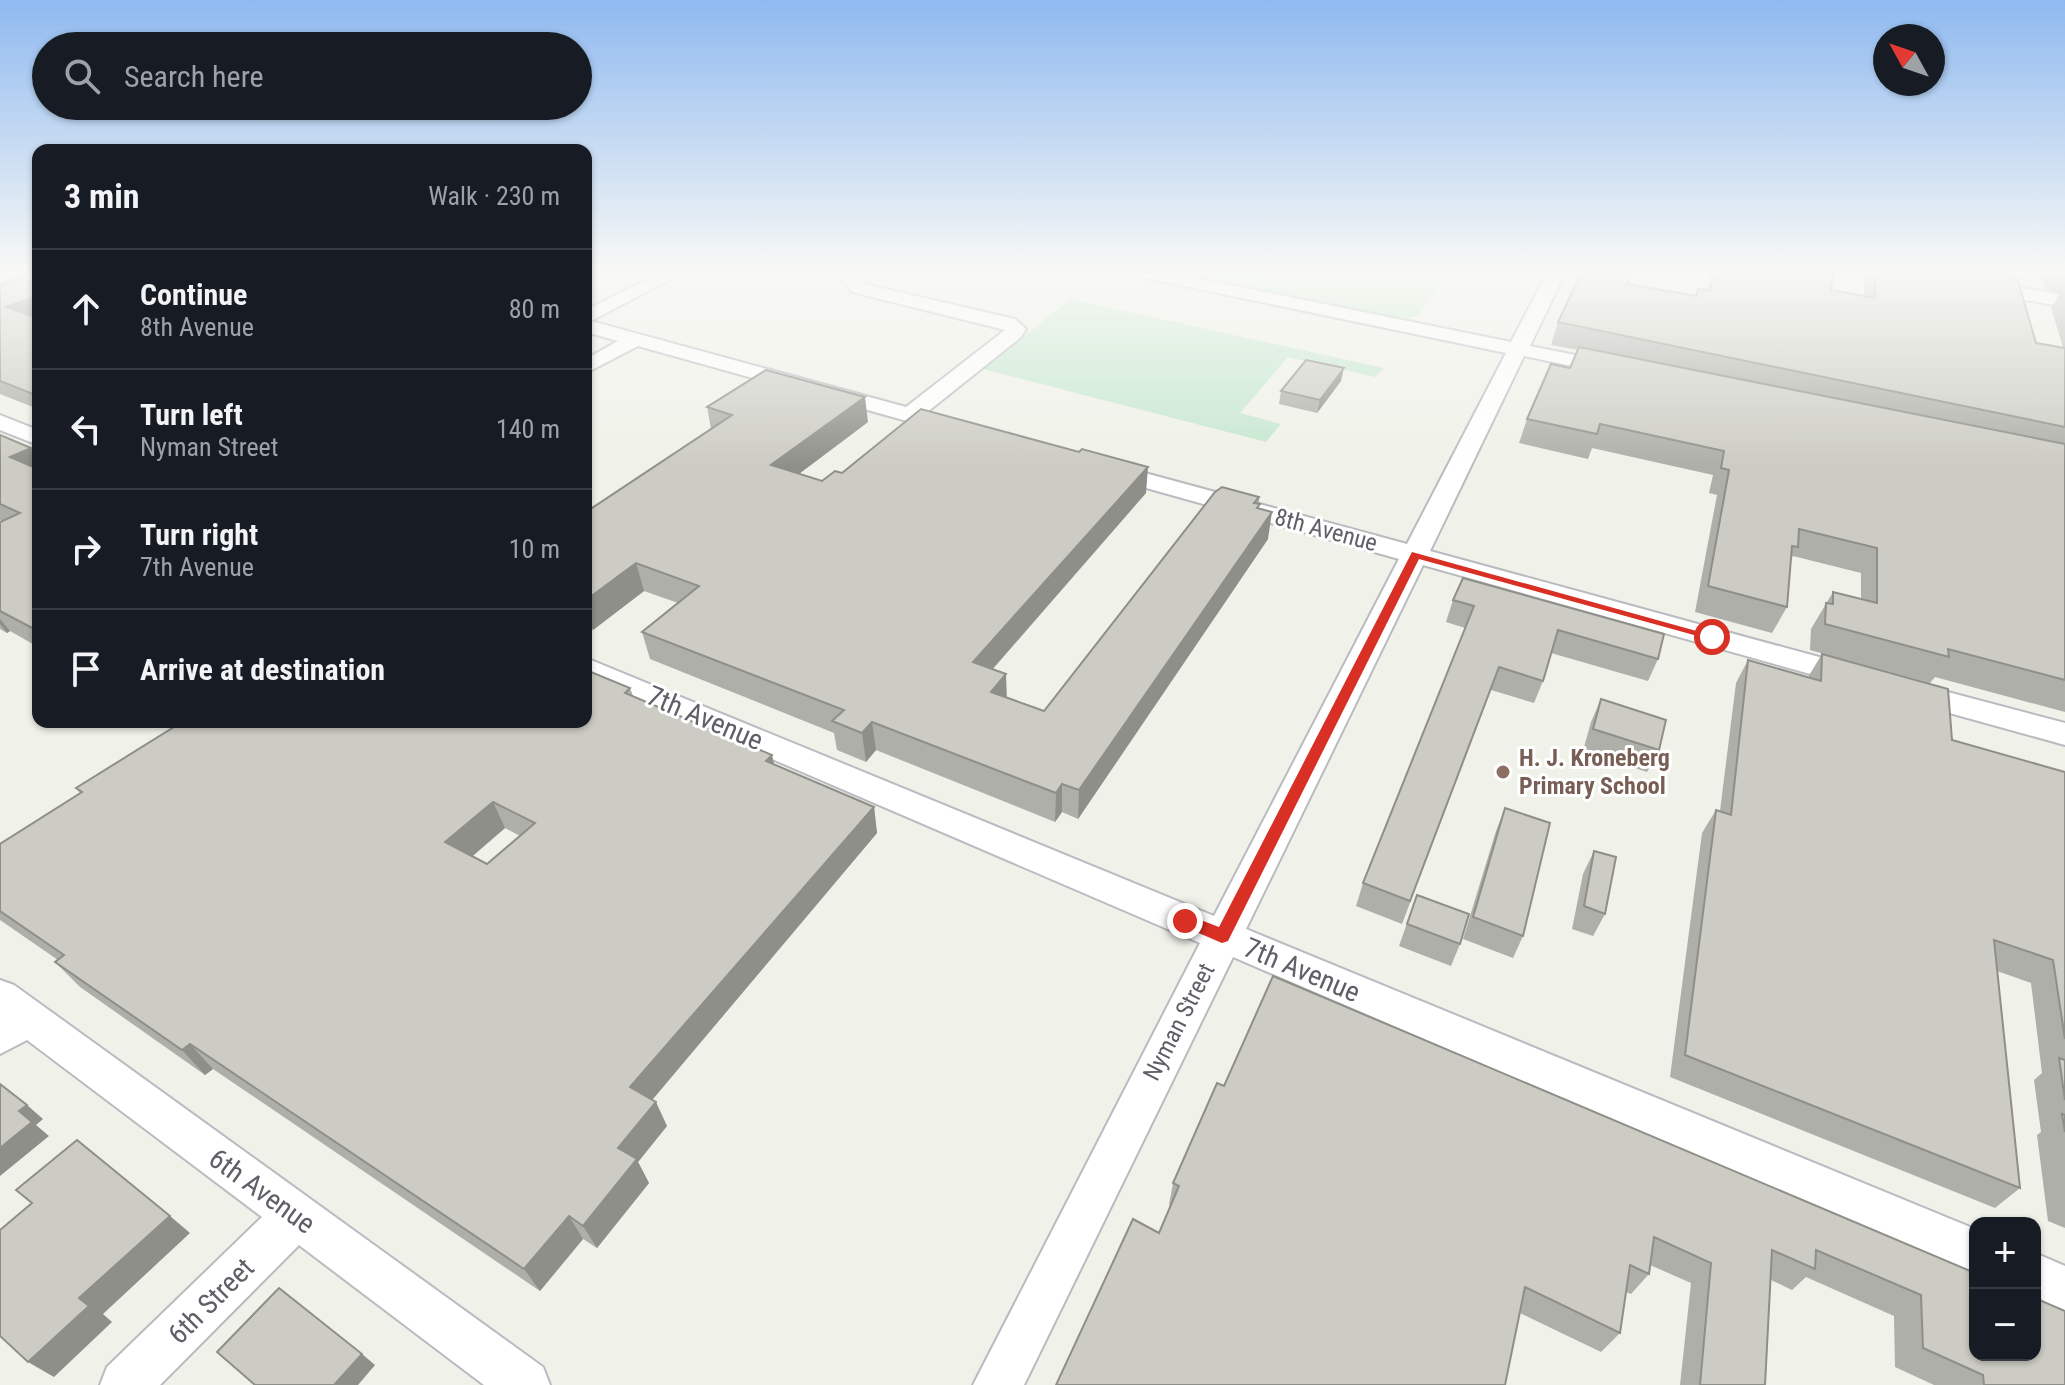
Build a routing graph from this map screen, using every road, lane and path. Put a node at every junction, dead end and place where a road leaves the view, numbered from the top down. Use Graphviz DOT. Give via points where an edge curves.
graph roads {
  1 [pos="631,338"];
  2 [pos="1005,338"];
  3 [pos="1458,338"];
  4 [pos="1524,338"];
  5 [pos="636,339"];
  6 [pos="1518,350"];
  7 [pos="592,364"];
  8 [pos="1640,375"];
  9 [pos="910,415"];
  10 [pos="0,422"];
  11 [pos="969,431"];
  12 [pos="32,435"];
  13 [pos="1086,464"];
  14 [pos="1416,555"];
  15 [pos="592,671"];
  16 [pos="2065,734"];
  17 [pos="1222,936"];
  18 [pos="9,1017"];
  19 [pos="296,1216"];
  20 [pos="1969,1249"];
  21 [pos="2041,1280"];
  22 [pos="2065,1290"];
  23 [pos="125,1385"];
  24 [pos="525,1385"];
  25 [pos="998,1385"];
  1 -- 5 [label="street"];
  2 -- 9 [label="street"];
  3 -- 6 [label="street"];
  4 -- 6 [label="street, Nyman Street"];
  5 -- 7 [label="street"];
  5 -- 9 [label="street"];
  6 -- 8 [label="street"];
  6 -- 14 [label="street, Nyman Street"];
  9 -- 11 [label="street"];
  10 -- 12 [label="street"];
  13 -- 14 [label="street, 8th Avenue"];
  14 -- 16 [label="street, 8th Avenue"];
  14 -- 17 [label="street, Nyman Street"];
  15 -- 17 [label="street, 7th Avenue"];
  17 -- 20 [label="street, 7th Avenue"];
  17 -- 25 [label="street, Nyman Street"];
  18 -- 19 [label="street, 6th Avenue"];
  19 -- 23 [label="street, 6th Street"];
  19 -- 24 [label="street, 6th Avenue"];
  21 -- 22 [label="street"];
}
